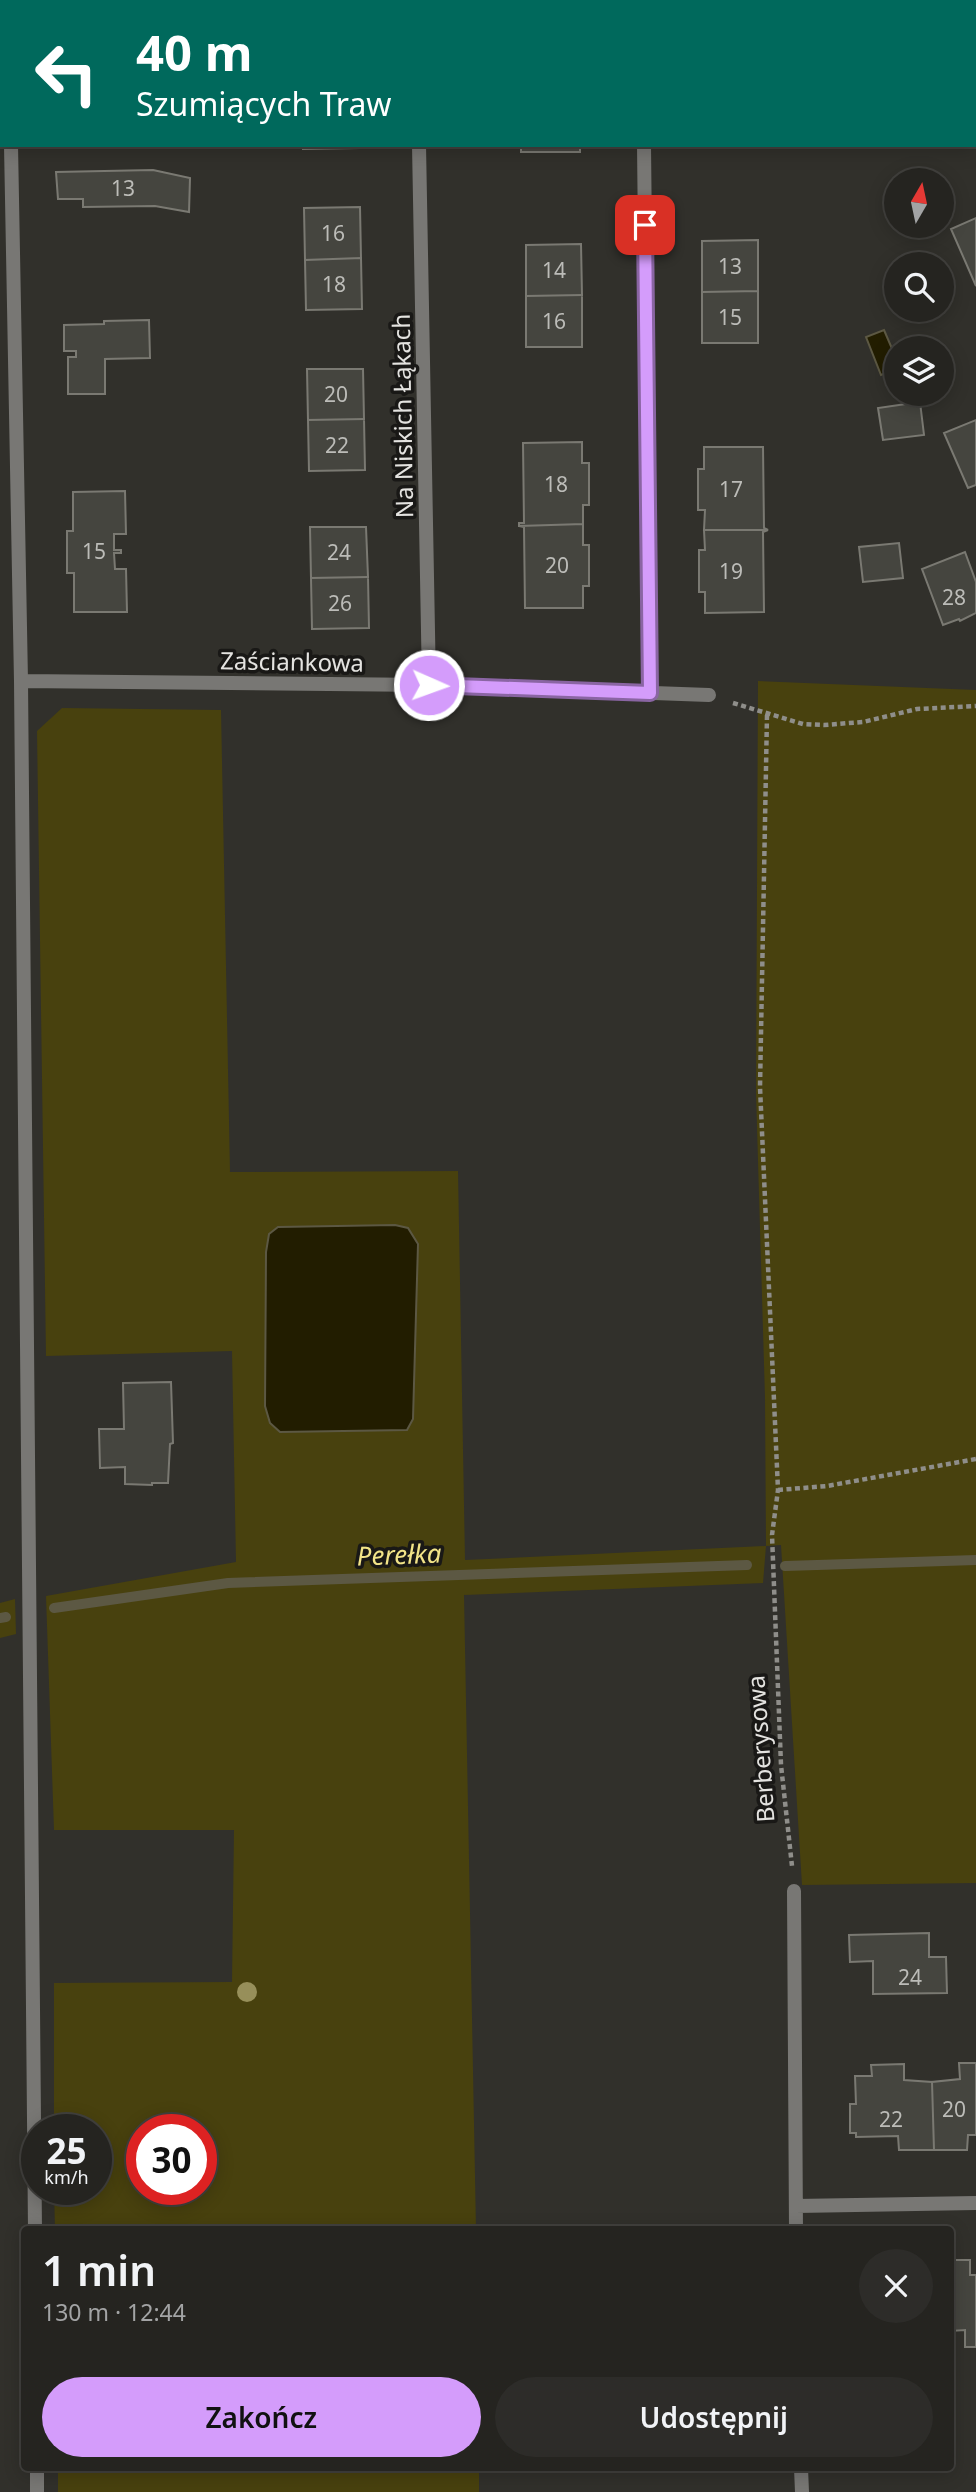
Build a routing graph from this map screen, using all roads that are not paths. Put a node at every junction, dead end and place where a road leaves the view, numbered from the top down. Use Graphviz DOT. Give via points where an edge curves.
graph roads {
  1 [pos="11,147"];
  2 [pos="419,147"];
  3 [pos="645,147"];
  4 [pos="21,681"];
  5 [pos="429,685"];
  6 [pos="650,693"];
  7 [pos="709,695"];
  8 [pos="794,1891"];
  9 [pos="976,2203"];
  10 [pos="796,2206"];
  11 [pos="35,2226"];
  12 [pos="796,2226"];
  13 [pos="37,2471"];
  14 [pos="801,2471"];
  15 [pos="37,2492"];
  16 [pos="802,2492"];
  1 -- 4 [label="street"];
  2 -- 5 [label="street, Na Niskich Łąkach"];
  3 -- 6 [label="street"];
  4 -- 5 [label="street, Zaściankowa"];
  4 -- 11 [label="street"];
  5 -- 6 [label="street, Zaściankowa"];
  6 -- 7 [label="street, Zaściankowa"];
  8 -- 10 [label="street"];
  9 -- 10 [label="street"];
  10 -- 12 [label="street"];
  13 -- 15 [label="street"];
  14 -- 16 [label="street"];
}
